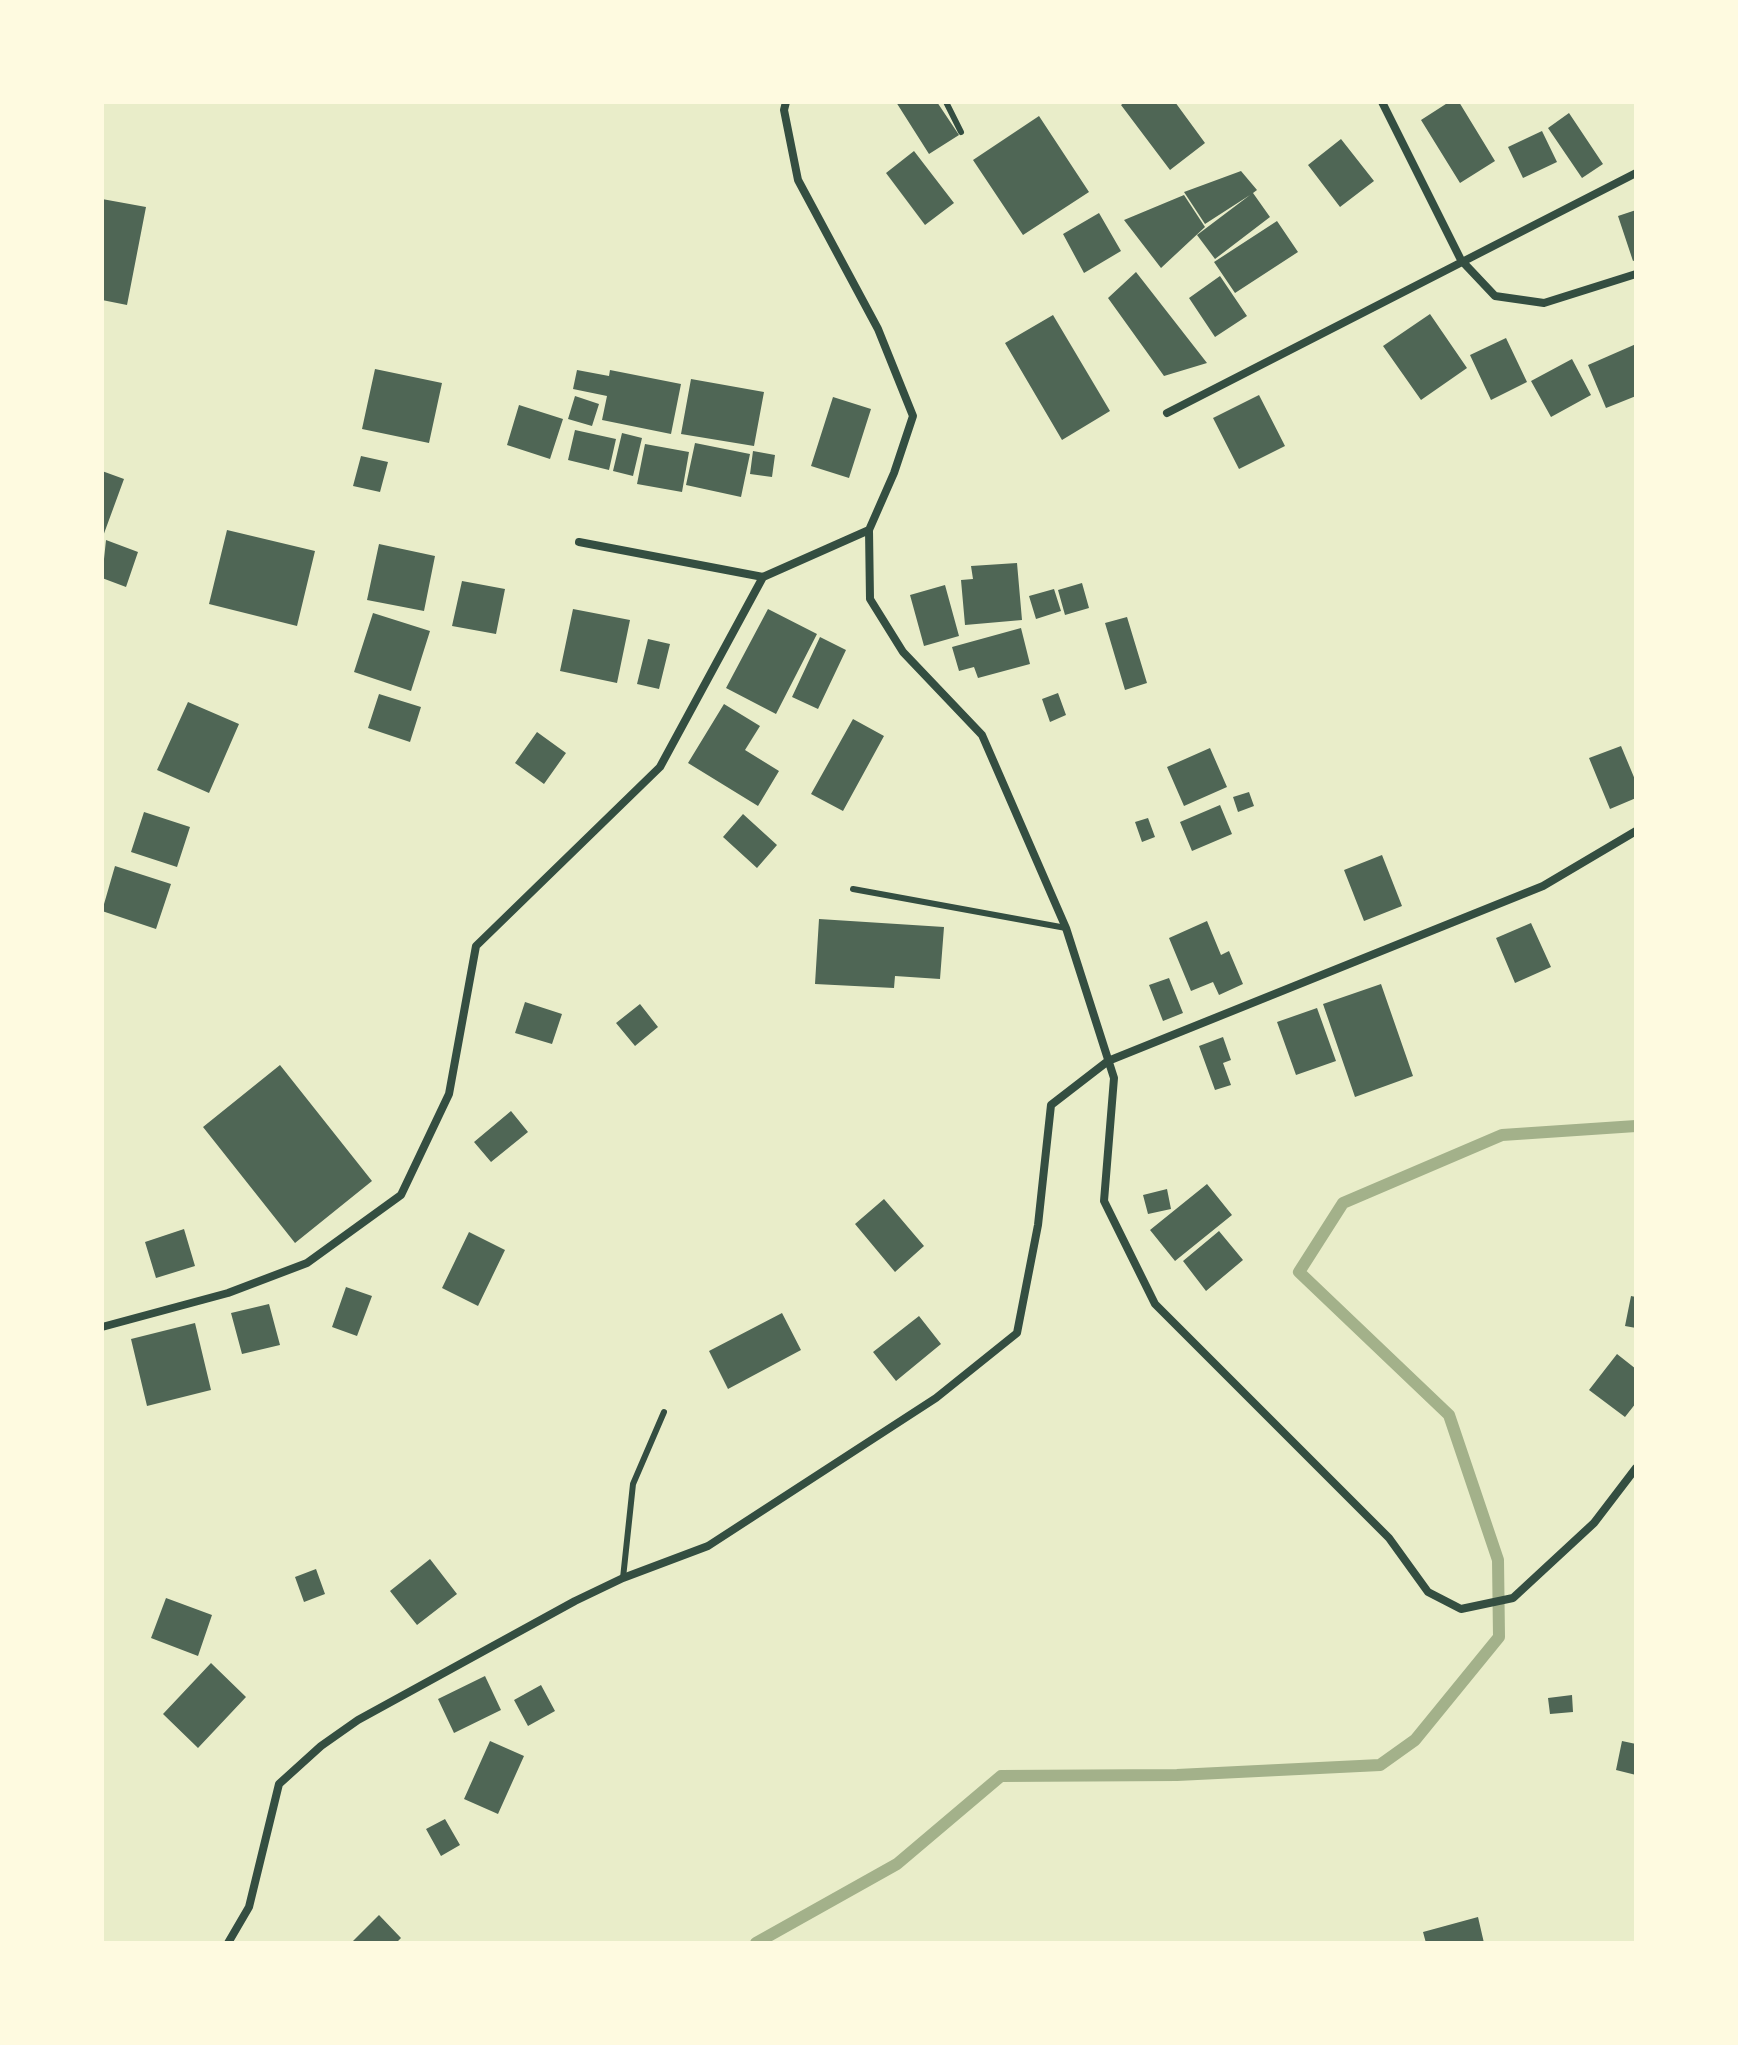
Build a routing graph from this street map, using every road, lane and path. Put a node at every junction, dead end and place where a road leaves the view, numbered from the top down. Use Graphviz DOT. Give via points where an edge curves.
graph roads {
  1 [pos="786,102"];
  2 [pos="946,102"];
  3 [pos="1382,102"];
  4 [pos="961,132"];
  5 [pos="1636,173"];
  6 [pos="1461,260"];
  7 [pos="1636,274"];
  8 [pos="1167,413"];
  9 [pos="869,530"];
  10 [pos="579,542"];
  11 [pos="763,577"];
  12 [pos="1636,831"];
  13 [pos="853,889"];
  14 [pos="1066,928"];
  15 [pos="1108,1061"];
  16 [pos="102,1327"];
  17 [pos="664,1412"];
  18 [pos="1636,1468"];
  19 [pos="623,1578"];
  20 [pos="228,1943"];
  1 -- 9 [label="street" via="798,180 878,329 913,416"];
  2 -- 4 [label="lane"];
  3 -- 6 [label="street"];
  5 -- 6 [label="street"];
  6 -- 7 [label="street" via="1495,296 1544,303"];
  6 -- 8 [label="street"];
  9 -- 11 [label="street"];
  9 -- 14 [label="street" via="870,599 903,652 982,735"];
  10 -- 11 [label="street"];
  11 -- 16 [label="street" via="660,767 476,946 449,1094 401,1195 307,1263 228,1293"];
  12 -- 15 [label="street" via="1543,886"];
  13 -- 14 [label="lane"];
  14 -- 15 [label="street"];
  15 -- 18 [label="street" via="1114,1078 1104,1201 1155,1304 1389,1538 1428,1592 1461,1609 1513,1598 1594,1523"];
  15 -- 19 [label="street" via="1051,1105 1038,1225 1017,1333 936,1398 708,1546"];
  17 -- 19 [label="lane" via="633,1484"];
  19 -- 20 [label="street" via="358,1720 279,1784 249,1907"];
}
